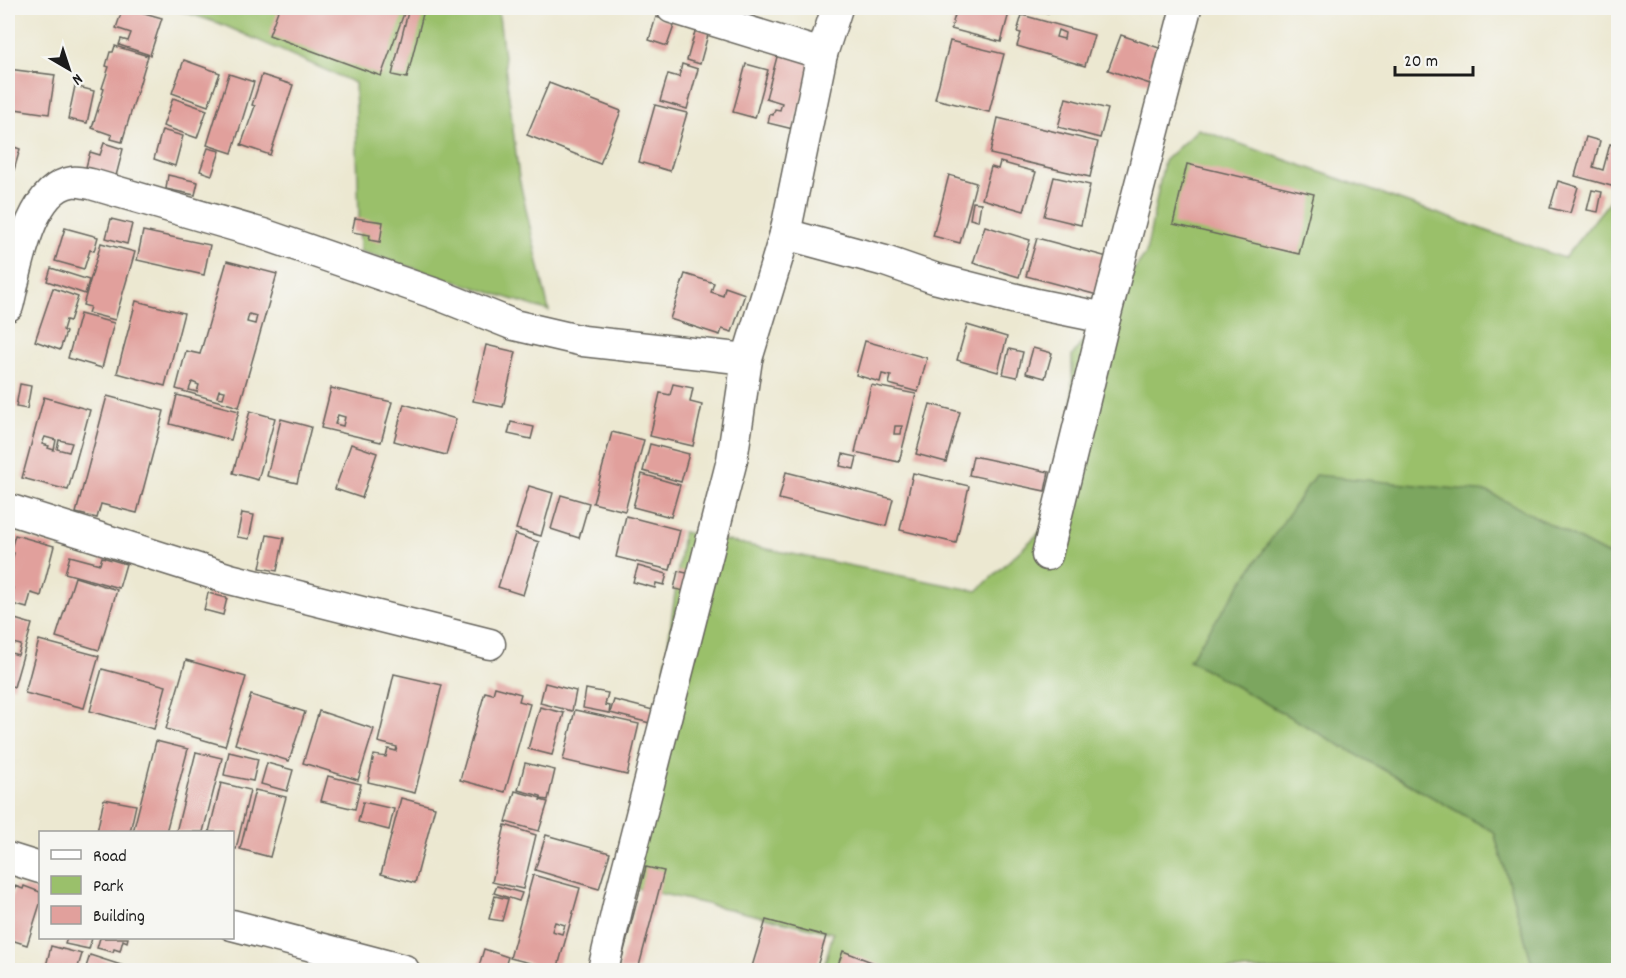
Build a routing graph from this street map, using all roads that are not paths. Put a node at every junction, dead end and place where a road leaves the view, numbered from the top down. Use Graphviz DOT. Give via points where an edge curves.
graph roads {
  1 [pos="672,8"];
  2 [pos="837,8"];
  3 [pos="1186,8"];
  4 [pos="822,54"];
  5 [pos="785,234"];
  6 [pos="8,306"];
  7 [pos="1105,318"];
  8 [pos="747,359"];
  9 [pos="8,509"];
  10 [pos="1047,555"];
  11 [pos="490,644"];
  12 [pos="8,858"];
  13 [pos="39,868"];
  14 [pos="234,926"];
  15 [pos="404,970"];
  16 [pos="603,970"];
  1 -- 4 [label="street"];
  2 -- 4 [label="street"];
  3 -- 7 [label="street"];
  4 -- 5 [label="street"];
  5 -- 7 [label="street" via="934,278"];
  5 -- 8 [label="street"];
  6 -- 8 [label="street" via="34,214 55,189 72,182 91,184 263,234 439,294 514,325 583,341"];
  7 -- 10 [label="street"];
  8 -- 16 [label="street" via="732,460"];
  9 -- 11 [label="street" via="230,579"];
  12 -- 13 [label="street"];
  14 -- 15 [label="street"];
}
